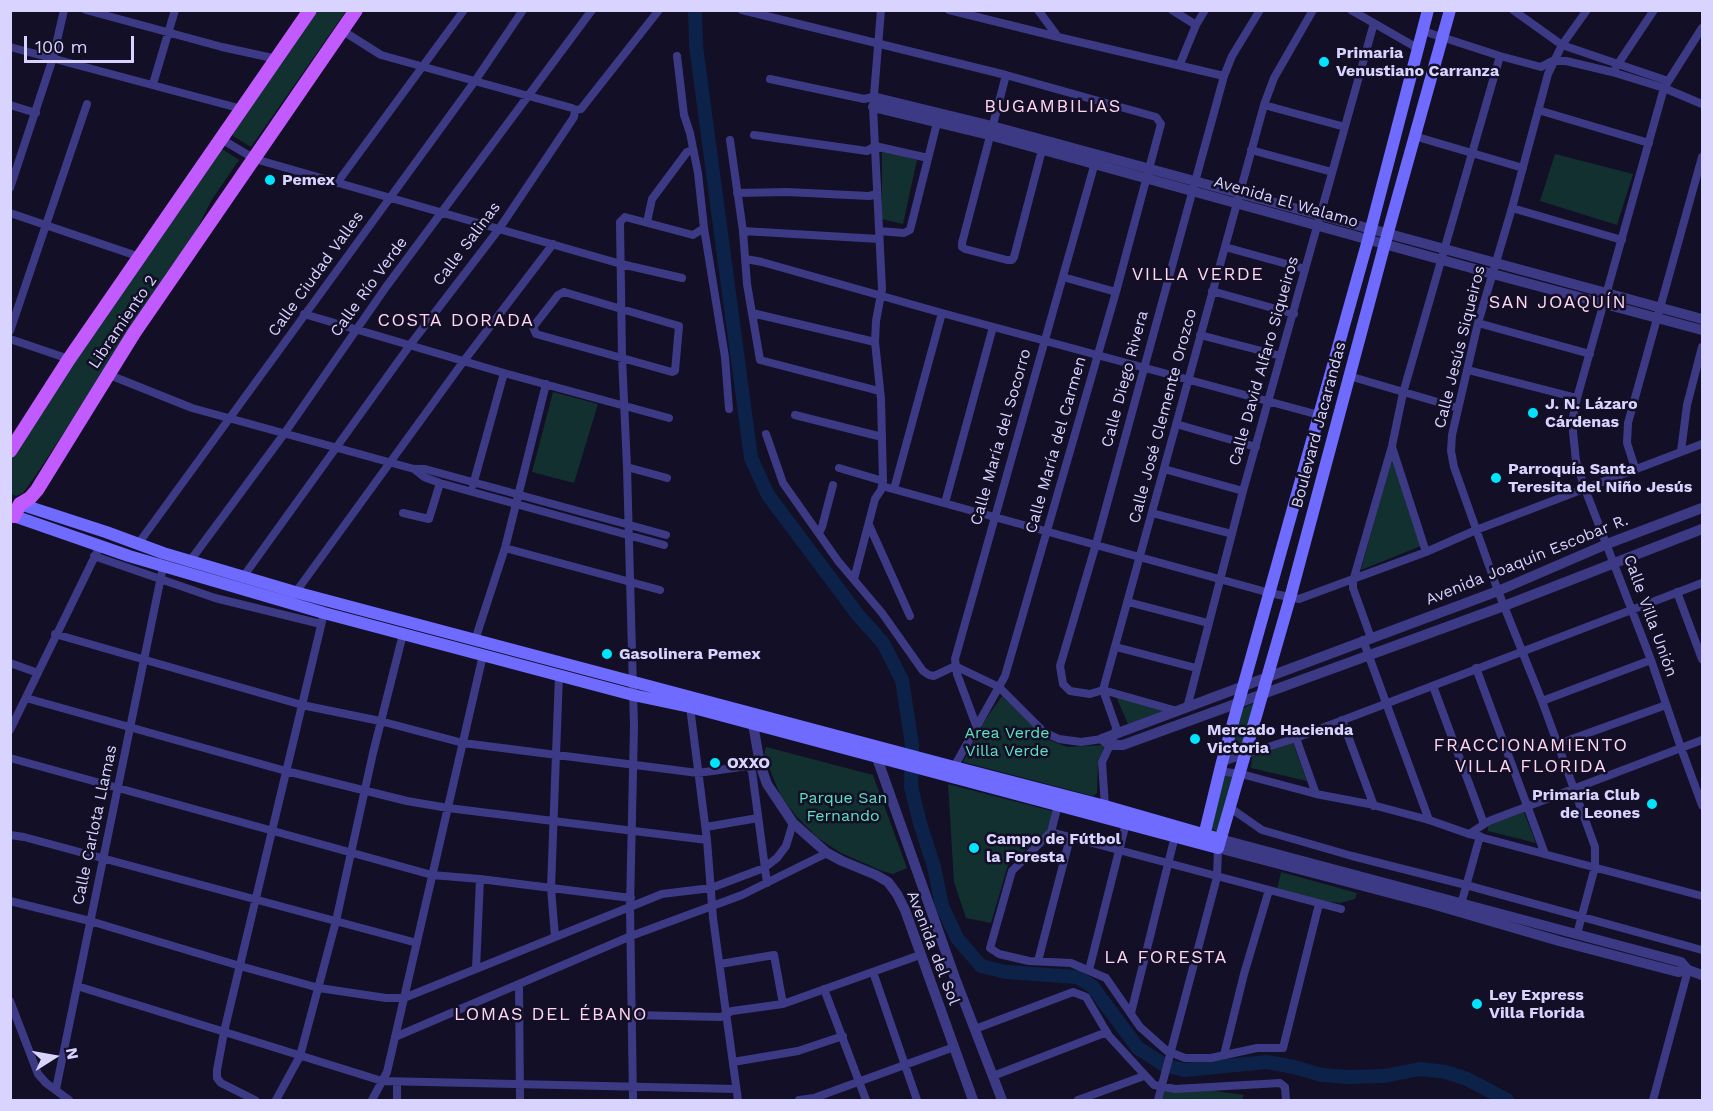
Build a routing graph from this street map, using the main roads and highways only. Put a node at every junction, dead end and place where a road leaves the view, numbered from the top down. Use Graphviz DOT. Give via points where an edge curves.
graph roads {
  1 [pos="356,10"];
  2 [pos="1428,10"];
  3 [pos="1450,10"];
  4 [pos="309,11"];
  5 [pos="10,451"];
  6 [pos="14,509"];
  7 [pos="293,598"];
  8 [pos="633,688"];
  9 [pos="897,757"];
  10 [pos="931,766"];
  11 [pos="1203,839"];
  1 -- 6 [label="main road, Libramiento 2" via="108,374 36,490"];
  2 -- 11 [label="main road, Boulevard Jacarandas"];
  3 -- 11 [label="main road, Boulevard Jacarandas" via="1246,754 1219,843"];
  4 -- 5 [label="main road, Libramiento 2"];
  6 -- 7 [label="main road" via="106,532 243,577"];
  6 -- 7 [label="main road" via="97,551 162,573"];
  7 -- 8 [label="main road" via="475,640"];
  7 -- 8 [label="main road" via="323,619 403,634 559,675"];
  8 -- 9 [label="main road" via="875,745"];
  8 -- 9 [label="main road" via="877,758"];
  9 -- 10 [label="main road"];
  10 -- 11 [label="main road" via="1058,805 1174,836"];
  10 -- 11 [label="main road" via="954,767 1105,806"];
}
